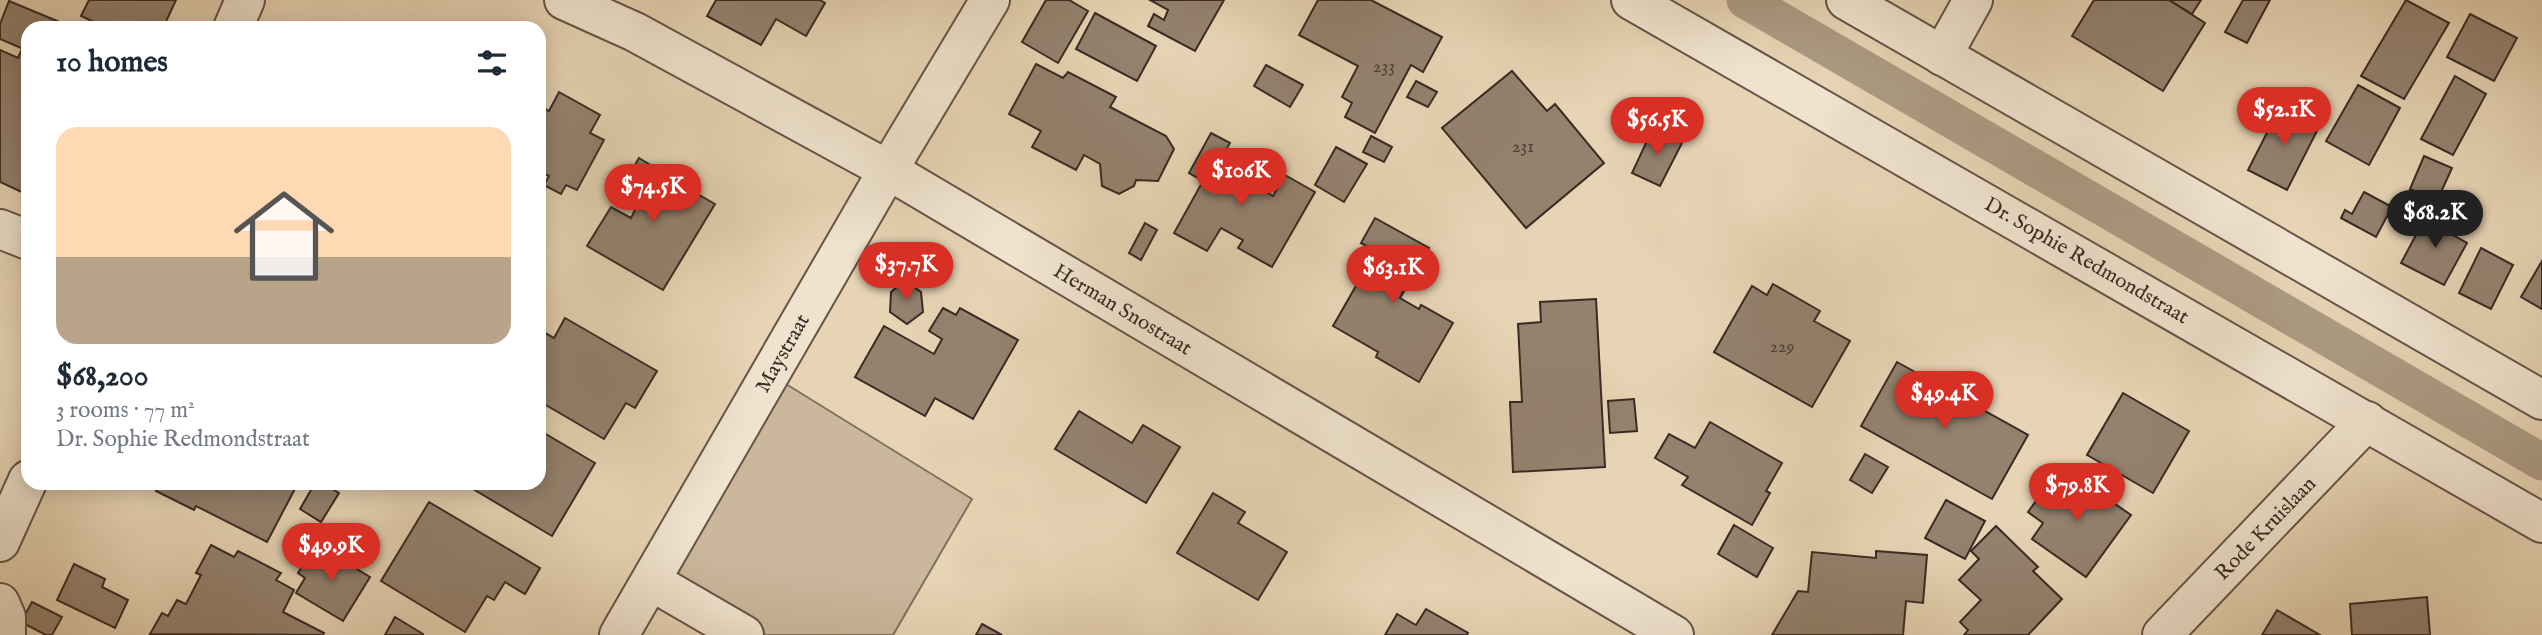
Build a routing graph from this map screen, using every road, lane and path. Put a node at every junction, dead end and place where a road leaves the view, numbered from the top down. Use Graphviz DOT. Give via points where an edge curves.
graph roads {
  1 [pos="245,0"];
  2 [pos="564,0"];
  3 [pos="990,0"];
  4 [pos="1631,0"];
  5 [pos="1846,0"];
  6 [pos="1973,0"];
  7 [pos="236,21"];
  8 [pos="1942,56"];
  9 [pos="888,170"];
  10 [pos="0,229"];
  11 [pos="21,237"];
  12 [pos="2542,400"];
  13 [pos="2367,421"];
  14 [pos="23,490"];
  15 [pos="2542,523"];
  16 [pos="0,542"];
  17 [pos="651,581"];
  18 [pos="0,603"];
  19 [pos="6,635"];
  20 [pos="619,635"];
  21 [pos="744,635"];
  22 [pos="1674,635"];
  23 [pos="2162,635"];
  1 -- 7 [label="street"];
  2 -- 9 [label="street, Herman Snostraat" via="635,32"];
  3 -- 9 [label="street, Maystraat"];
  4 -- 13 [label="street, Dr. Sophie Redmondstraat"];
  5 -- 8 [label="street"];
  6 -- 8 [label="street"];
  8 -- 12 [label="street"];
  9 -- 17 [label="street, Maystraat"];
  9 -- 22 [label="street, Herman Snostraat"];
  10 -- 11 [label="street"];
  13 -- 15 [label="street, Dr. Sophie Redmondstraat"];
  13 -- 23 [label="street, Rode Kruislaan"];
  14 -- 16 [label="street"];
  17 -- 20 [label="street, Maystraat"];
  17 -- 21 [label="street"];
  18 -- 19 [label="street"];
}
